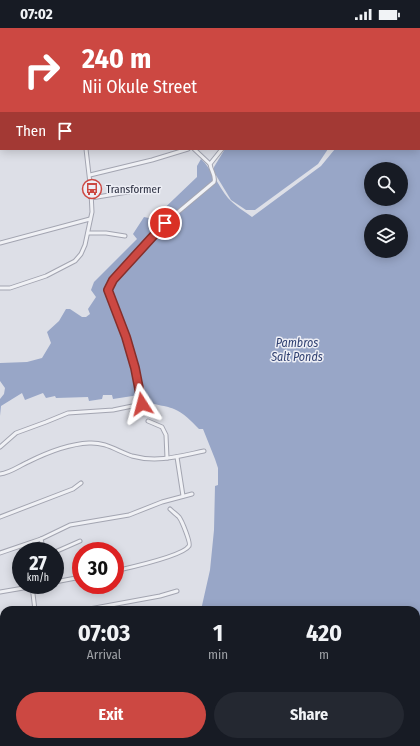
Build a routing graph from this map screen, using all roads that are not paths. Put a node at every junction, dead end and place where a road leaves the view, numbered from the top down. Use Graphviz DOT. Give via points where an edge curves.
graph roads {
  1 [pos="86,150"];
  2 [pos="185,150"];
  3 [pos="195,150"];
  4 [pos="221,150"];
  5 [pos="210,164"];
  6 [pos="90,175"];
  7 [pos="140,190"];
  8 [pos="91,198"];
  9 [pos="90,219"];
  10 [pos="88,233"];
  11 [pos="125,236"];
  12 [pos="0,243"];
  13 [pos="0,288"];
  14 [pos="148,422"];
  15 [pos="0,447"];
  16 [pos="204,451"];
  17 [pos="177,457"];
  18 [pos="167,458"];
  19 [pos="0,474"];
  20 [pos="81,484"];
  21 [pos="192,494"];
  22 [pos="183,496"];
  23 [pos="170,509"];
  24 [pos="0,517"];
  25 [pos="41,539"];
  26 [pos="80,541"];
  27 [pos="42,542"];
  28 [pos="64,548"];
  29 [pos="0,553"];
  30 [pos="124,569"];
  31 [pos="12,590"];
  32 [pos="177,591"];
  33 [pos="0,592"];
  34 [pos="33,594"];
  35 [pos="34,606"];
  36 [pos="106,606"];
  1 -- 6 [label="street"];
  2 -- 6 [label="street"];
  3 -- 5 [label="street"];
  4 -- 5 [label="street"];
  5 -- 15 [label="street" via="214,182 165,223 113,280 108,290 126,337 142,404 113,410 68,413 16,433"];
  6 -- 8 [label="street"];
  7 -- 8 [label="street"];
  8 -- 9 [label="street"];
  9 -- 10 [label="street"];
  9 -- 12 [label="street"];
  10 -- 11 [label="street"];
  10 -- 13 [label="street" via="85,246 75,261 36,280 10,288"];
  14 -- 18 [label="street" via="162,427 166,435"];
  16 -- 17 [label="street"];
  17 -- 18 [label="street"];
  17 -- 22 [label="street"];
  18 -- 19 [label="street" via="149,459 131,455 108,445 90,443 72,445"];
  20 -- 24 [label="street"];
  21 -- 22 [label="street"];
  22 -- 25 [label="street" via="129,515 70,525"];
  23 -- 30 [label="street" via="181,520 190,543 189,547 166,558"];
  25 -- 27 [label="street"];
  25 -- 29 [label="street"];
  26 -- 28 [label="street"];
  31 -- 33 [label="street"];
  32 -- 36 [label="street"];
  34 -- 35 [label="street"];
}
